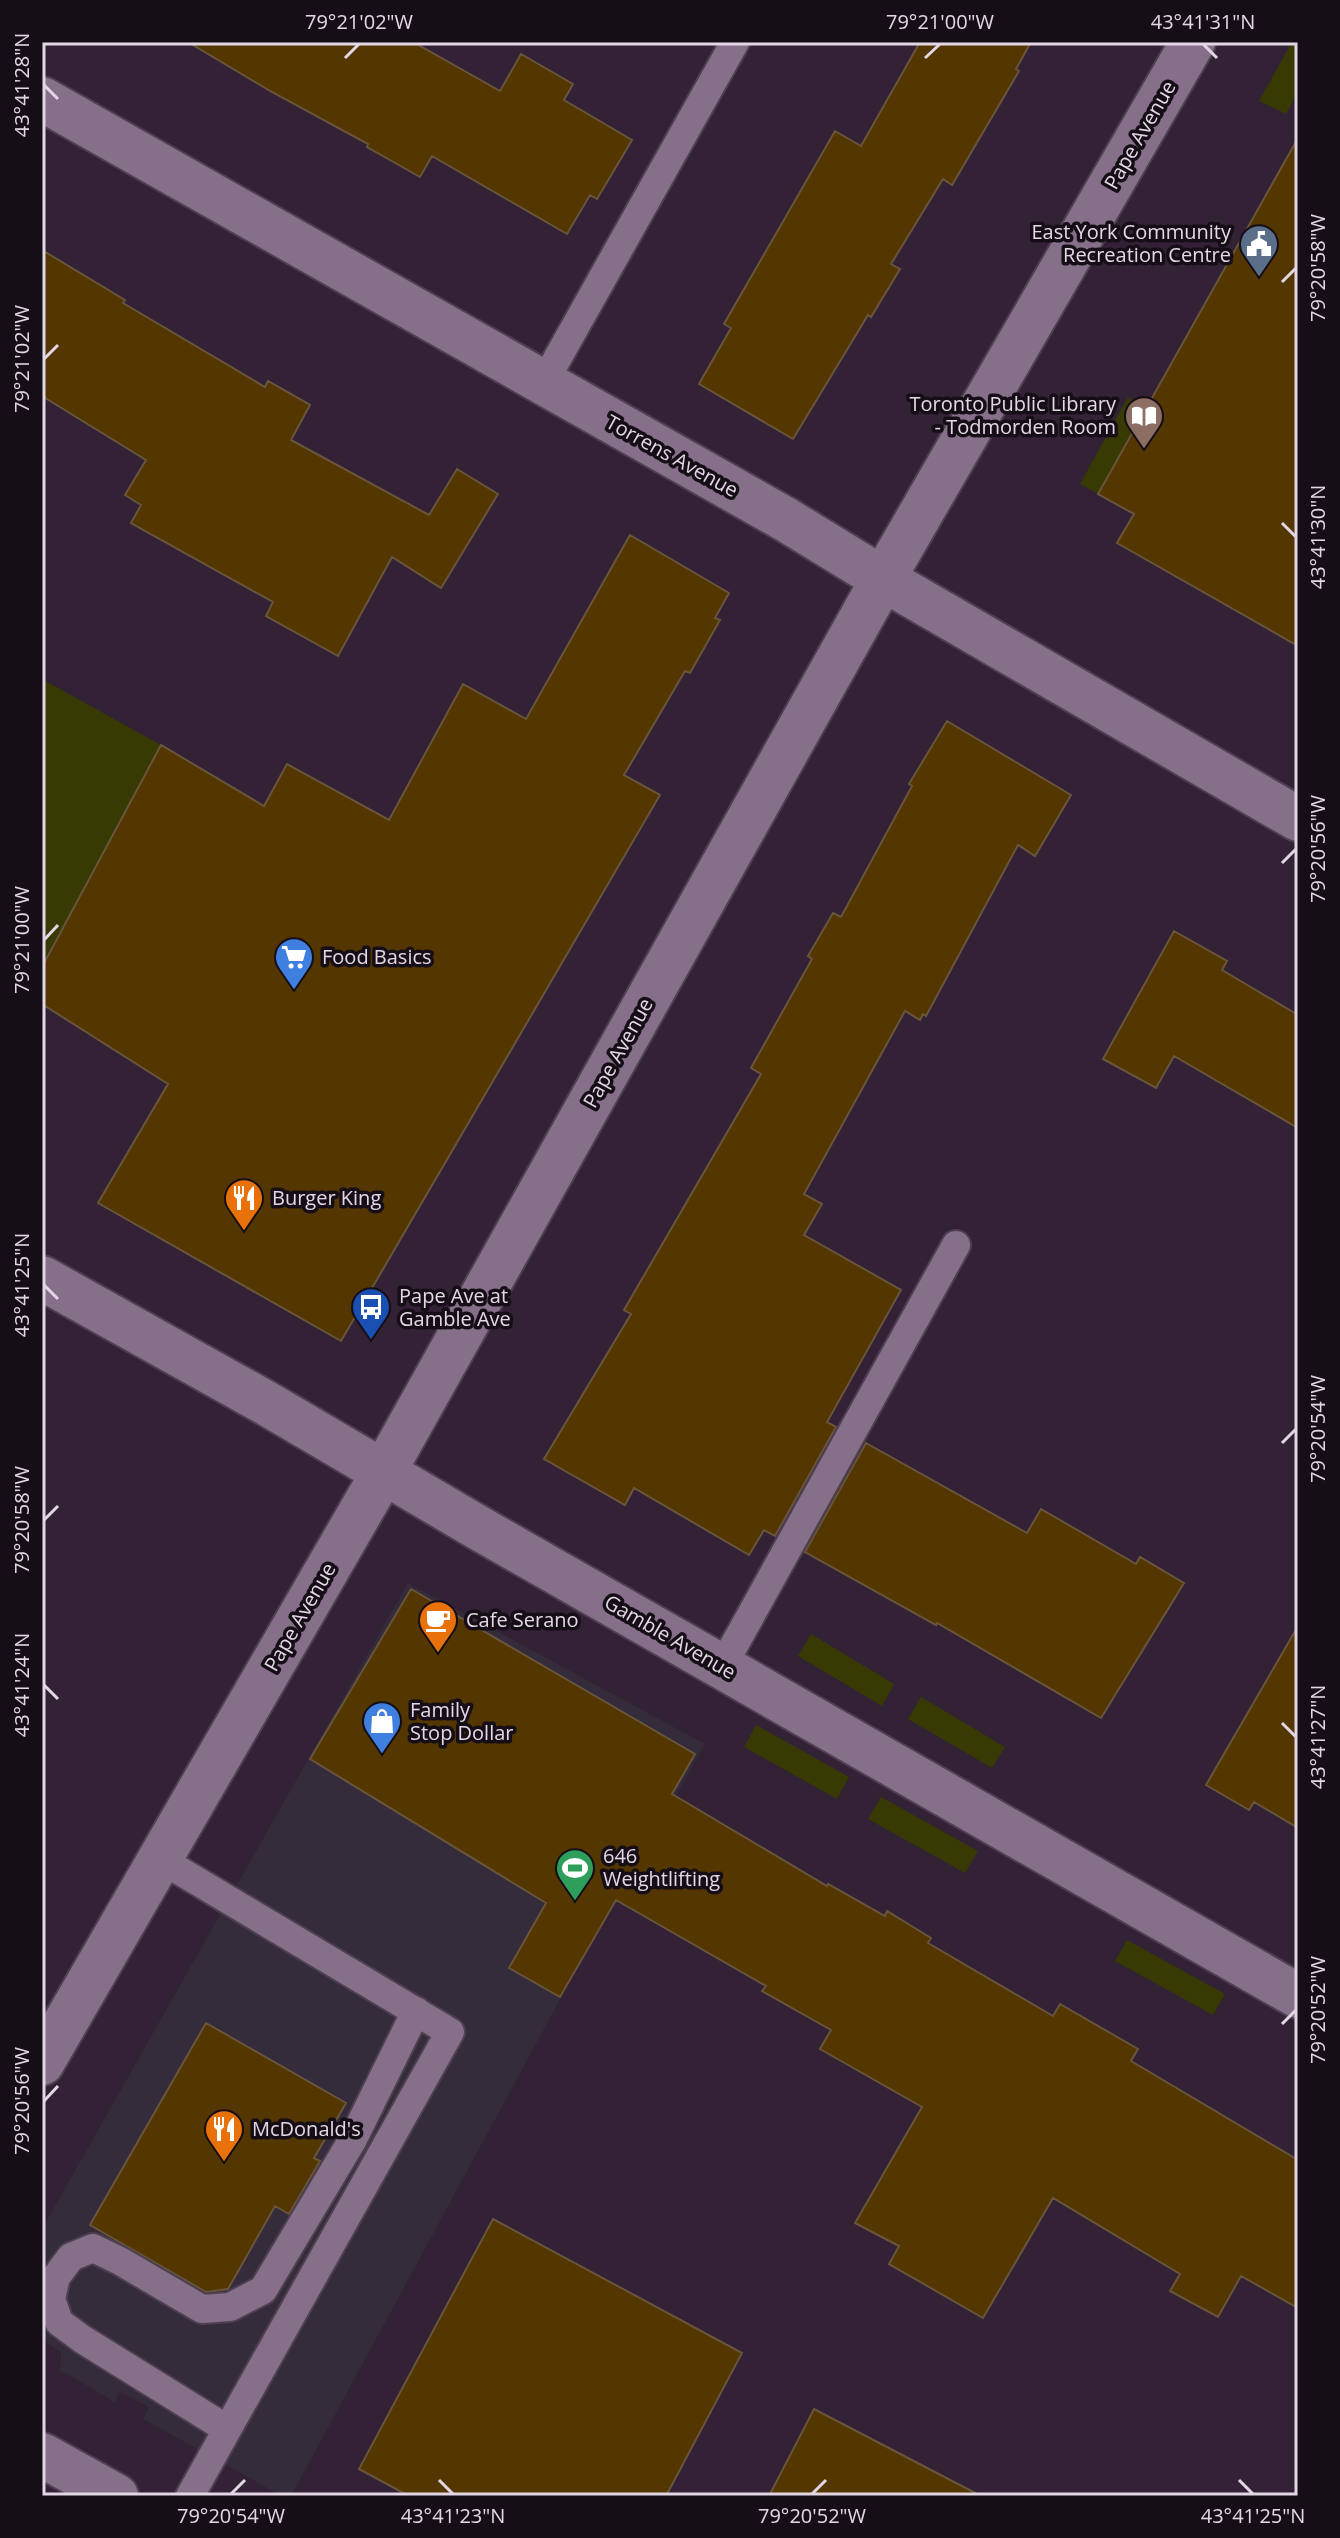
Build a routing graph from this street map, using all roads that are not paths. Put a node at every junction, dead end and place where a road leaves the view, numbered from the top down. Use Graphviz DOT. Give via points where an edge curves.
graph roads {
  1 [pos="735,42"];
  2 [pos="1193,42"];
  3 [pos="42,99"];
  4 [pos="543,384"];
  5 [pos="883,579"];
  6 [pos="1298,819"];
  7 [pos="956,1245"];
  8 [pos="42,1278"];
  9 [pos="383,1473"];
  10 [pos="722,1667"];
  11 [pos="160,1859"];
  12 [pos="1298,1996"];
  13 [pos="416,2011"];
  14 [pos="42,2063"];
  15 [pos="227,2429"];
  16 [pos="42,2455"];
  17 [pos="116,2496"];
  18 [pos="190,2496"];
  1 -- 4 [label="lane"];
  2 -- 5 [label="street, Pape Avenue"];
  3 -- 4 [label="street, Torrens Avenue"];
  4 -- 5 [label="street, Torrens Avenue"];
  5 -- 6 [label="street, Torrens Avenue"];
  5 -- 9 [label="street, Pape Avenue"];
  7 -- 10 [label="lane"];
  8 -- 9 [label="street, Gamble Avenue"];
  9 -- 10 [label="street, Gamble Avenue"];
  9 -- 11 [label="street, Pape Avenue"];
  10 -- 12 [label="street, Gamble Avenue"];
  11 -- 13 [label="lane"];
  11 -- 14 [label="street, Pape Avenue"];
  13 -- 15 [label="lane" via="450,2032"];
  13 -- 15 [label="lane" via="353,2139 263,2290 230,2307 202,2309 93,2248 71,2257 56,2277 51,2299 59,2322"];
  15 -- 18 [label="lane"];
  16 -- 17 [label="street"];
}
